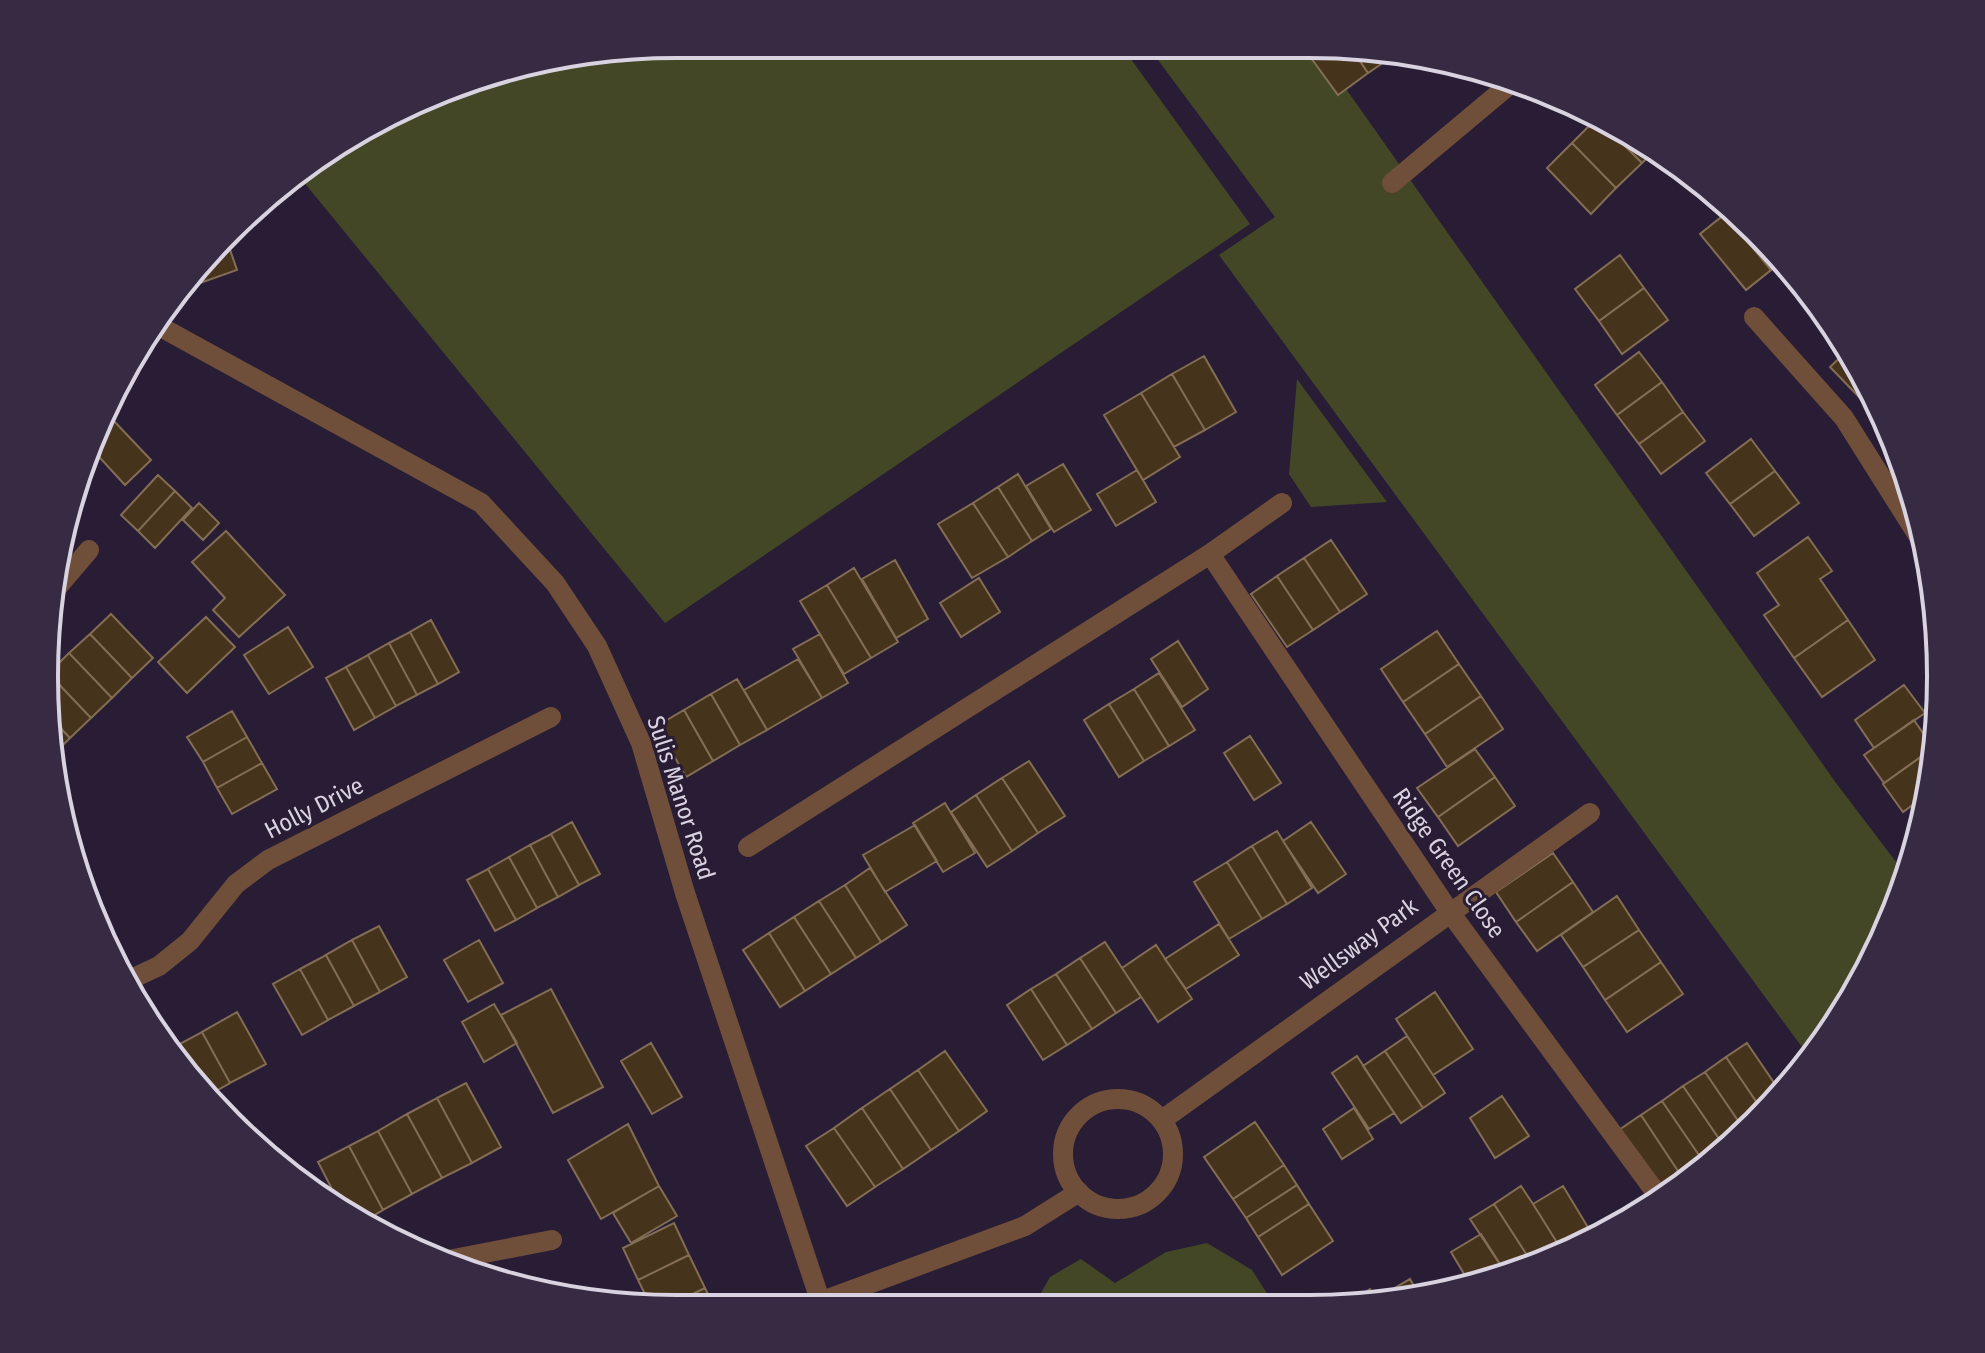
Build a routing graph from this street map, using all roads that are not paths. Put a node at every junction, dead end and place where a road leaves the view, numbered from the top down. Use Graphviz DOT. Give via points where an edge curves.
graph roads {
  1 [pos="1503,90"];
  2 [pos="1392,183"];
  3 [pos="1754,317"];
  4 [pos="165,329"];
  5 [pos="1282,503"];
  6 [pos="1906,517"];
  7 [pos="89,550"];
  8 [pos="1210,554"];
  9 [pos="66,577"];
  10 [pos="551,717"];
  11 [pos="1590,813"];
  12 [pos="748,847"];
  13 [pos="1449,911"];
  14 [pos="136,977"];
  15 [pos="1162,1120"];
  16 [pos="1654,1190"];
  17 [pos="1079,1192"];
  18 [pos="552,1240"];
  19 [pos="464,1257"];
  20 [pos="818,1295"];
  21 [pos="850,1295"];
  1 -- 2 [label="street"];
  3 -- 6 [label="street" via="1844,418"];
  4 -- 20 [label="street, Sulis Manor Road" via="481,503 555,583 597,646 641,743"];
  5 -- 8 [label="street"];
  7 -- 9 [label="street"];
  8 -- 12 [label="street"];
  8 -- 13 [label="street, Ridge Green Close"];
  10 -- 14 [label="street, Holly Drive" via="268,860 236,884 190,941"];
  11 -- 13 [label="street, Wellsway Park"];
  13 -- 15 [label="street, Wellsway Park"];
  13 -- 16 [label="street, Ridge Green Close"];
  15 -- 17 [label="street" via="1173,1152 1167,1177 1153,1196 1123,1209 1092,1202"];
  15 -- 17 [label="street" via="1132,1100 1097,1102 1081,1112 1070,1126 1063,1151 1068,1178"];
  17 -- 21 [label="street" via="1025,1226"];
  18 -- 19 [label="street"];
}
